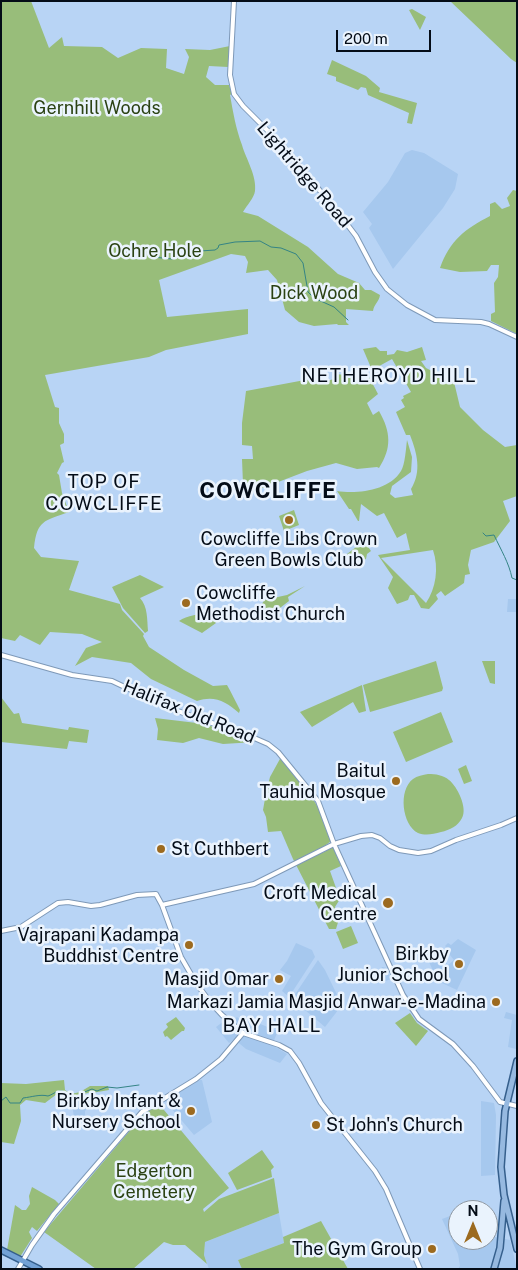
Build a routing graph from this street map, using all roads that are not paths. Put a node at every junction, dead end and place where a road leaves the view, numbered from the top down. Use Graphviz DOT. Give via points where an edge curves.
graph roads {
  1 [pos="234,1"];
  2 [pos="517,337"];
  3 [pos="1,655"];
  4 [pos="517,818"];
  5 [pos="334,844"];
  6 [pos="162,905"];
  7 [pos="1,931"];
  8 [pos="243,1033"];
  9 [pos="517,1061"];
  10 [pos="507,1103"];
  11 [pos="517,1106"];
  12 [pos="504,1195"];
  13 [pos="517,1249"];
  14 [pos="1,1250"];
  15 [pos="23,1262"];
  16 [pos="18,1269"];
  17 [pos="39,1269"];
  18 [pos="420,1269"];
  19 [pos="494,1269"];
  1 -- 2 [label="street, Lightridge Road" via="230,75 238,100 283,146 344,220 387,289 407,306 435,320 490,324"];
  3 -- 5 [label="street, Halifax Old Road" via="72,675 112,681 169,708 268,744 314,794"];
  4 -- 5 [label="street" via="425,852 400,850 372,835"];
  5 -- 6 [label="street" via="254,884"];
  5 -- 10 [label="street, Halifax Old Road" via="403,995 418,1018 453,1044 497,1099"];
  6 -- 7 [label="street" via="156,894 91,906 58,903 20,927"];
  6 -- 8 [label="street" via="196,984 222,1015"];
  8 -- 15 [label="street" via="221,1059 196,1079 142,1112 63,1203"];
  8 -- 18 [label="street" via="279,1046 290,1052 299,1063 321,1103 380,1179"];
  9 -- 10 [label="main road"];
  10 -- 11 [label="street"];
  10 -- 12 [label="main road" via="500,1167"];
  12 -- 13 [label="main road"];
  12 -- 19 [label="main road" via="501,1242"];
  14 -- 15 [label="highway"];
  15 -- 16 [label="street"];
  15 -- 17 [label="highway"];
}
